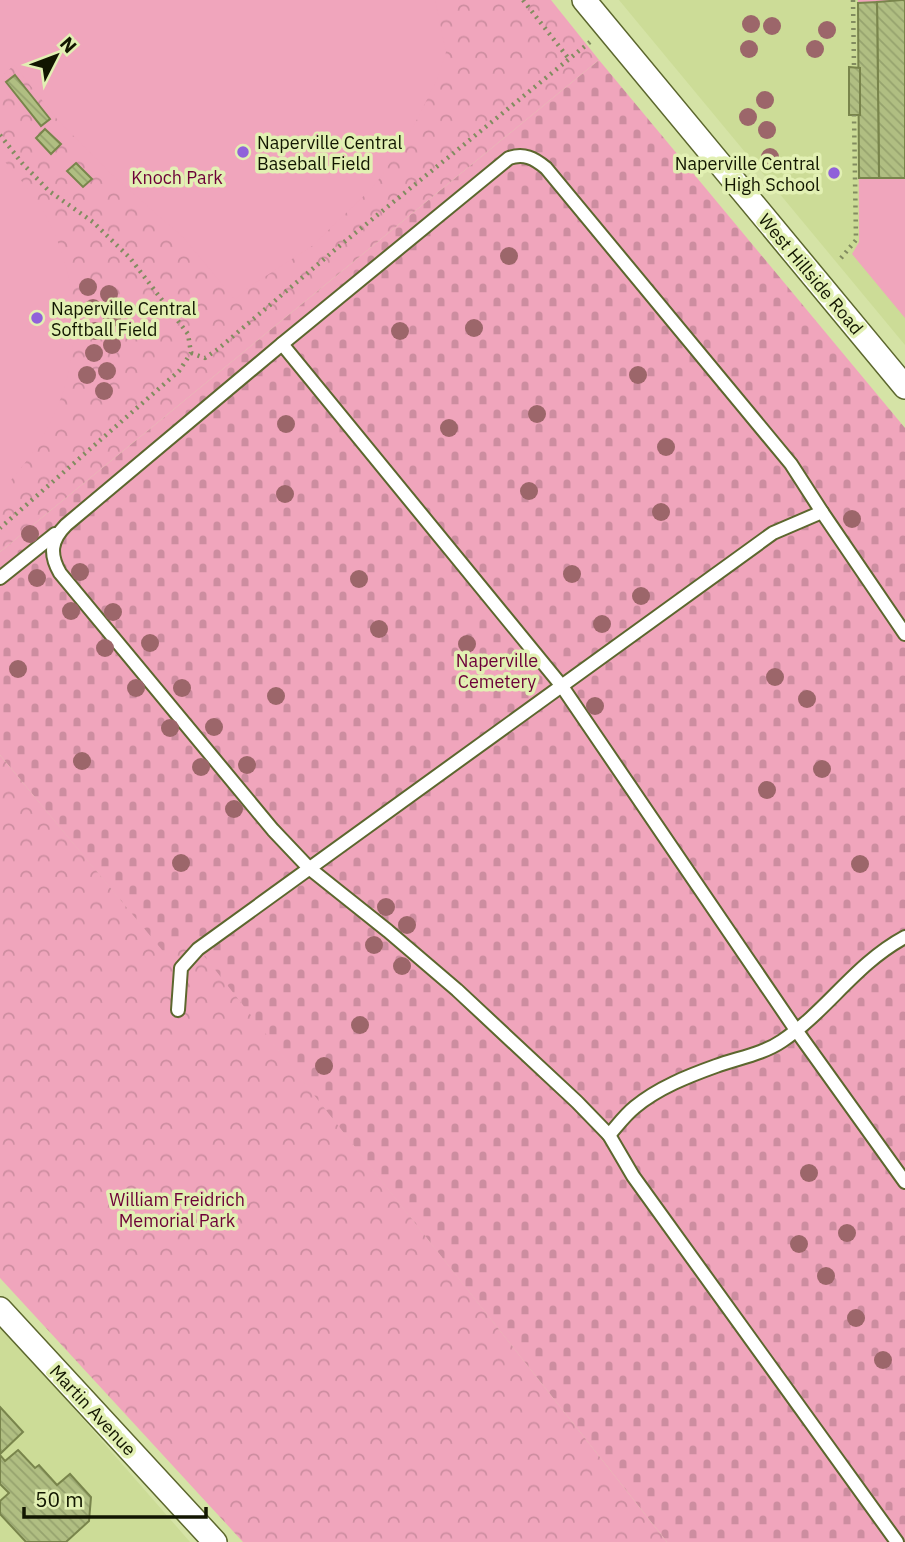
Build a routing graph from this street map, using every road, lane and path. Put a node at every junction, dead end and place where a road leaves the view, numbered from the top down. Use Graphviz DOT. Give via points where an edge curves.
graph roads {
  1 [pos="523,0"];
  2 [pos="584,0"];
  3 [pos="853,0"];
  4 [pos="589,42"];
  5 [pos="569,59"];
  6 [pos="854,67"];
  7 [pos="854,115"];
  8 [pos="0,135"];
  9 [pos="842,258"];
  10 [pos="282,344"];
  11 [pos="191,354"];
  12 [pos="905,387"];
  13 [pos="822,512"];
  14 [pos="66,525"];
  15 [pos="0,528"];
  16 [pos="0,578"];
  17 [pos="905,634"];
  18 [pos="561,685"];
  19 [pos="309,868"];
  20 [pos="905,937"];
  21 [pos="178,1010"];
  22 [pos="796,1030"];
  23 [pos="609,1135"];
  24 [pos="905,1182"];
  25 [pos="0,1309"];
  26 [pos="215,1542"];
  27 [pos="897,1542"];
  1 -- 5 [label="path"];
  2 -- 12 [label="street, West Hillside Road"];
  3 -- 6 [label="path"];
  4 -- 5 [label="path"];
  5 -- 11 [label="path" via="218,349 205,358"];
  7 -- 9 [label="path" via="856,240"];
  8 -- 11 [label="path" via="49,191 93,222 130,258 188,334"];
  10 -- 13 [label="lane" via="509,158 528,156 546,168 791,464"];
  10 -- 14 [label="lane"];
  10 -- 18 [label="lane"];
  11 -- 15 [label="path" via="179,371"];
  13 -- 17 [label="lane"];
  13 -- 18 [label="lane" via="773,533"];
  14 -- 16 [label="lane"];
  14 -- 19 [label="lane" via="52,545 60,573"];
  18 -- 19 [label="lane"];
  18 -- 22 [label="lane"];
  19 -- 21 [label="lane" via="198,949 181,968"];
  19 -- 23 [label="lane" via="457,990"];
  20 -- 22 [label="lane" via="858,970"];
  22 -- 23 [label="lane" via="779,1043 661,1091 634,1108"];
  22 -- 24 [label="lane"];
  23 -- 27 [label="lane"];
  25 -- 26 [label="street, Martin Avenue"];
}
